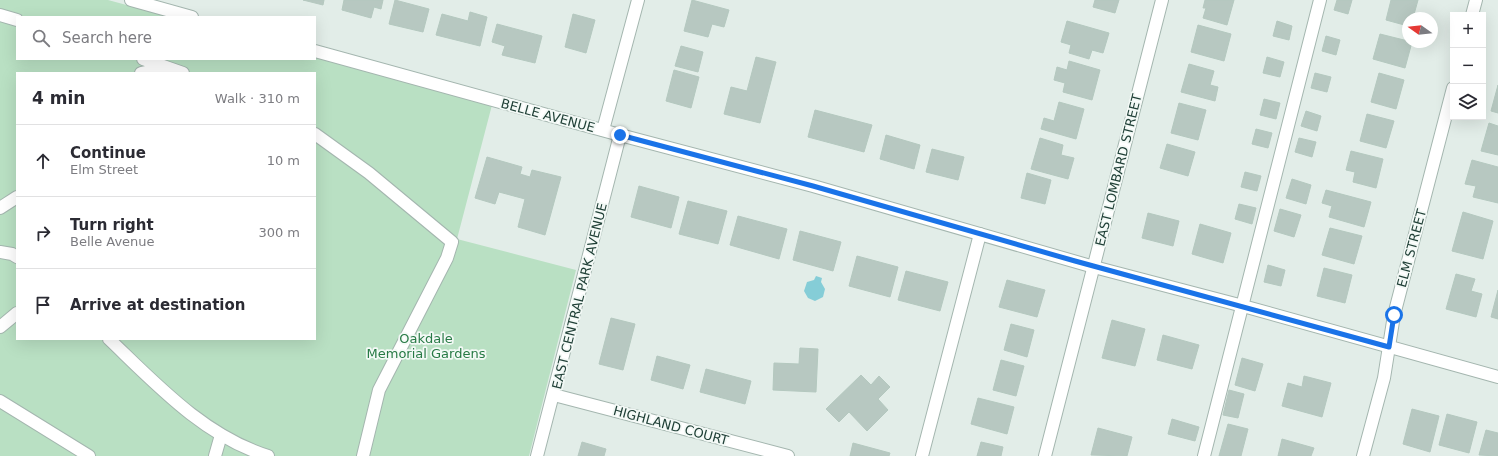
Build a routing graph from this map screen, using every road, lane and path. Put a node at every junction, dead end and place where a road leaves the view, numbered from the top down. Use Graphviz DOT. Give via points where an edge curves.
graph roads {
  1 [pos="130,0"];
  2 [pos="638,0"];
  3 [pos="1162,0"];
  4 [pos="1320,0"];
  5 [pos="1476,0"];
  6 [pos="1473,12"];
  7 [pos="0,16"];
  8 [pos="188,16"];
  9 [pos="16,20"];
  10 [pos="316,51"];
  11 [pos="146,60"];
  12 [pos="147,72"];
  13 [pos="179,72"];
  14 [pos="1450,100"];
  15 [pos="603,130"];
  16 [pos="316,135"];
  17 [pos="620,135"];
  18 [pos="16,198"];
  19 [pos="0,208"];
  20 [pos="980,234"];
  21 [pos="0,252"];
  22 [pos="16,256"];
  23 [pos="1094,266"];
  24 [pos="1243,306"];
  25 [pos="16,314"];
  26 [pos="0,327"];
  27 [pos="110,340"];
  28 [pos="1389,347"];
  29 [pos="1498,377"];
  30 [pos="554,395"];
  31 [pos="0,401"];
  32 [pos="221,435"];
  33 [pos="88,456"];
  34 [pos="216,456"];
  35 [pos="268,456"];
  36 [pos="363,456"];
  37 [pos="537,456"];
  38 [pos="788,456"];
  39 [pos="922,456"];
  40 [pos="1046,456"];
  41 [pos="1204,456"];
  42 [pos="1363,456"];
  1 -- 8 [label="street"];
  2 -- 15 [label="street"];
  3 -- 23 [label="street, EAST LOMBARD STREET"];
  4 -- 24 [label="street"];
  5 -- 6 [label="street"];
  7 -- 9 [label="street"];
  10 -- 15 [label="street, BELLE AVENUE"];
  11 -- 13 [label="street"];
  12 -- 13 [label="street"];
  14 -- 28 [label="street, ELM STREET" via="1394,315"];
  15 -- 17 [label="street, BELLE AVENUE"];
  16 -- 36 [label="street" via="369,173 452,242 447,258 379,390"];
  17 -- 20 [label="street, BELLE AVENUE" via="813,186"];
  17 -- 30 [label="street, EAST CENTRAL PARK AVENUE"];
  18 -- 19 [label="street"];
  20 -- 23 [label="street, BELLE AVENUE"];
  20 -- 39 [label="street"];
  21 -- 22 [label="street"];
  23 -- 24 [label="street, BELLE AVENUE"];
  23 -- 40 [label="street, EAST LOMBARD STREET"];
  24 -- 28 [label="street, BELLE AVENUE"];
  24 -- 41 [label="street"];
  25 -- 26 [label="street"];
  27 -- 32 [label="street" via="195,418"];
  28 -- 29 [label="street, BELLE AVENUE"];
  28 -- 42 [label="street, ELM STREET" via="1384,378"];
  30 -- 37 [label="street, EAST CENTRAL PARK AVENUE"];
  30 -- 38 [label="street, HIGHLAND COURT"];
  31 -- 33 [label="street"];
  32 -- 34 [label="street"];
  32 -- 35 [label="street"];
}
